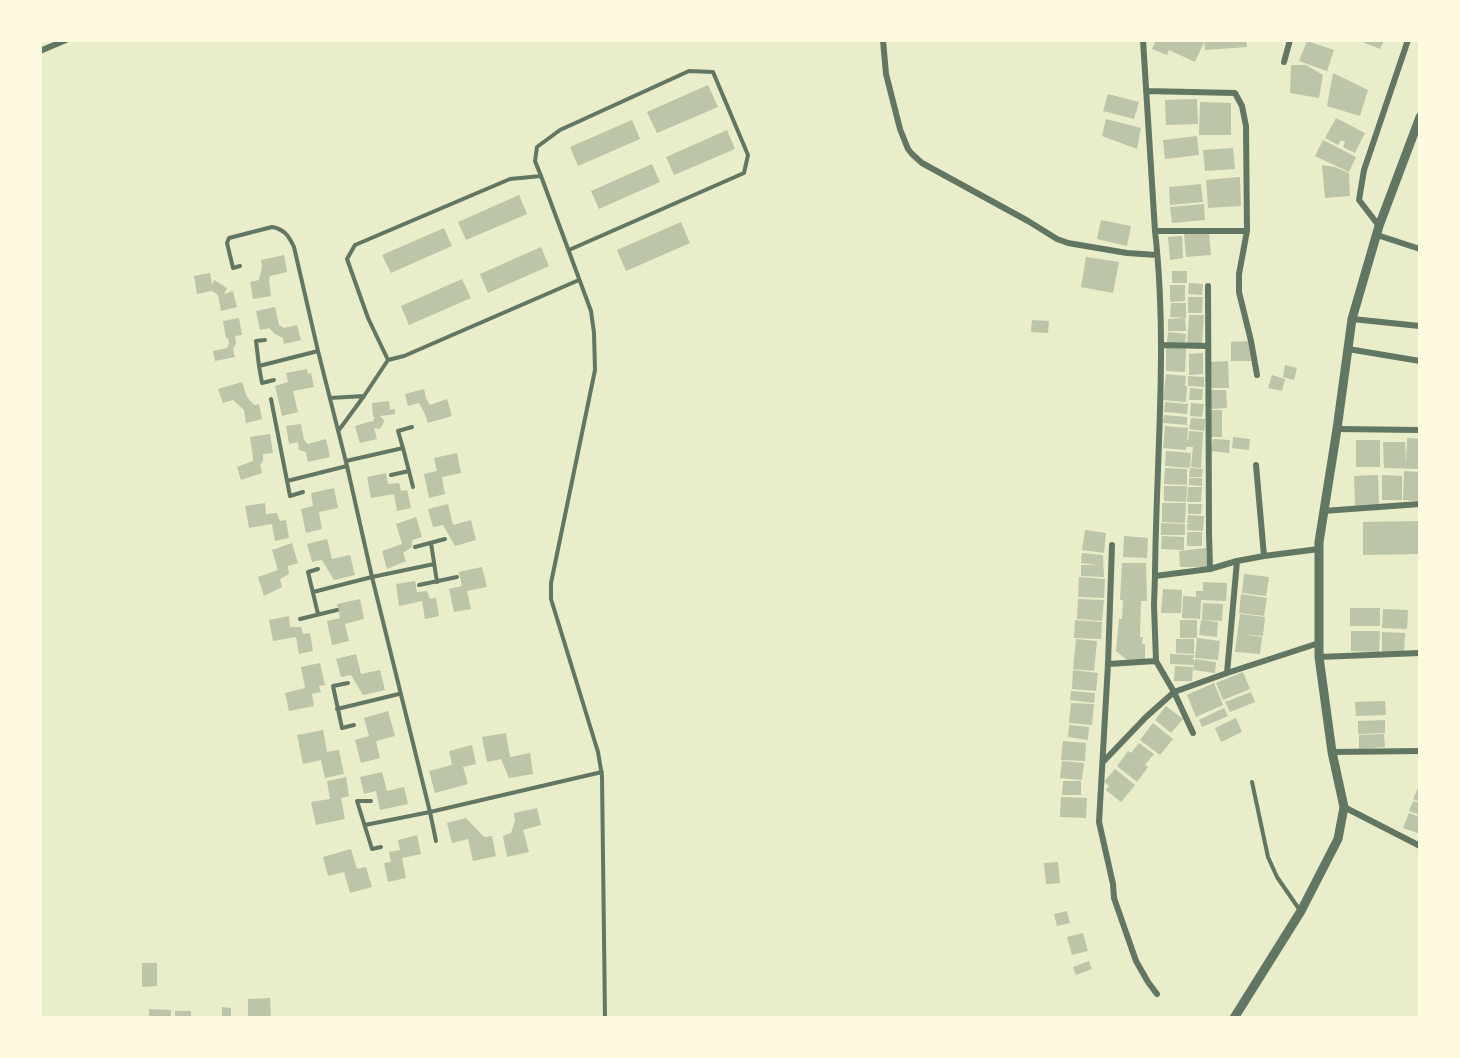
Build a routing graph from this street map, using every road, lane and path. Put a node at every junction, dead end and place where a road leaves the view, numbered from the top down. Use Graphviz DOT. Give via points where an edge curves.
graph roads {
  1 [pos="66,40"];
  2 [pos="883,40"];
  3 [pos="1143,40"];
  4 [pos="1290,40"];
  5 [pos="1408,40"];
  6 [pos="40,51"];
  7 [pos="1284,62"];
  8 [pos="1146,91"];
  9 [pos="1419,117"];
  10 [pos="541,176"];
  11 [pos="1378,230"];
  12 [pos="1155,231"];
  13 [pos="1247,231"];
  14 [pos="1419,249"];
  15 [pos="569,250"];
  16 [pos="1157,255"];
  17 [pos="240,266"];
  18 [pos="579,280"];
  19 [pos="1208,286"];
  20 [pos="1352,319"];
  21 [pos="1419,326"];
  22 [pos="265,340"];
  23 [pos="1162,345"];
  24 [pos="1208,346"];
  25 [pos="1348,348"];
  26 [pos="318,351"];
  27 [pos="388,360"];
  28 [pos="1419,361"];
  29 [pos="259,366"];
  30 [pos="1257,375"];
  31 [pos="274,380"];
  32 [pos="364,396"];
  33 [pos="330,398"];
  34 [pos="271,399"];
  35 [pos="412,427"];
  36 [pos="1337,429"];
  37 [pos="338,430"];
  38 [pos="1419,430"];
  39 [pos="403,448"];
  40 [pos="347,463"];
  41 [pos="1256,465"];
  42 [pos="409,471"];
  43 [pos="391,475"];
  44 [pos="287,481"];
  45 [pos="413,487"];
  46 [pos="303,492"];
  47 [pos="1419,504"];
  48 [pos="1323,511"];
  49 [pos="445,538"];
  50 [pos="431,543"];
  51 [pos="1112,545"];
  52 [pos="415,547"];
  53 [pos="1319,549"];
  54 [pos="1264,556"];
  55 [pos="1237,561"];
  56 [pos="434,564"];
  57 [pos="318,569"];
  58 [pos="1210,569"];
  59 [pos="1155,576"];
  60 [pos="372,577"];
  61 [pos="457,577"];
  62 [pos="437,582"];
  63 [pos="419,585"];
  64 [pos="313,592"];
  65 [pos="337,610"];
  66 [pos="318,614"];
  67 [pos="300,619"];
  68 [pos="1319,643"];
  69 [pos="1419,653"];
  70 [pos="1319,657"];
  71 [pos="1156,662"];
  72 [pos="1108,664"];
  73 [pos="1227,674"];
  74 [pos="348,683"];
  75 [pos="1174,692"];
  76 [pos="399,694"];
  77 [pos="337,709"];
  78 [pos="354,724"];
  79 [pos="1192,733"];
  80 [pos="1419,751"];
  81 [pos="1332,752"];
  82 [pos="1103,762"];
  83 [pos="602,772"];
  84 [pos="1252,782"];
  85 [pos="371,801"];
  86 [pos="1344,807"];
  87 [pos="430,812"];
  88 [pos="364,825"];
  89 [pos="436,841"];
  90 [pos="1419,846"];
  91 [pos="381,847"];
  92 [pos="1301,911"];
  93 [pos="1157,994"];
  94 [pos="605,1017"];
  95 [pos="1234,1017"];
  1 -- 6 [label="street"];
  2 -- 16 [label="street" via="886,74 900,129 908,148 922,163 1057,239"];
  3 -- 8 [label="street"];
  4 -- 7 [label="street"];
  5 -- 11 [label="street" via="1364,170 1359,200"];
  8 -- 12 [label="street"];
  8 -- 13 [label="street" via="1235,93 1246,126"];
  9 -- 11 [label="street"];
  10 -- 15 [label="lane"];
  10 -- 15 [label="lane" via="535,161 537,147 560,130 689,71 713,72 748,155 744,173"];
  10 -- 27 [label="lane" via="510,179 355,245 347,259"];
  11 -- 14 [label="street"];
  11 -- 20 [label="street"];
  12 -- 13 [label="street"];
  12 -- 16 [label="street"];
  13 -- 30 [label="street" via="1239,292"];
  15 -- 18 [label="lane"];
  16 -- 23 [label="street"];
  17 -- 26 [label="lane" via="233,268 229,238 272,226 288,235"];
  18 -- 27 [label="lane"];
  18 -- 83 [label="lane" via="591,311 595,370 551,583 551,599"];
  19 -- 24 [label="street"];
  20 -- 21 [label="street"];
  20 -- 25 [label="street"];
  22 -- 29 [label="lane" via="256,341"];
  23 -- 24 [label="street"];
  23 -- 59 [label="street"];
  24 -- 58 [label="street"];
  25 -- 28 [label="street"];
  25 -- 36 [label="street"];
  26 -- 29 [label="lane"];
  26 -- 33 [label="lane"];
  27 -- 32 [label="lane"];
  29 -- 31 [label="lane" via="262,383"];
  32 -- 33 [label="lane"];
  32 -- 37 [label="lane"];
  33 -- 37 [label="lane"];
  34 -- 44 [label="lane"];
  35 -- 39 [label="lane" via="398,431"];
  36 -- 38 [label="street"];
  36 -- 48 [label="street"];
  37 -- 40 [label="lane"];
  39 -- 40 [label="lane"];
  39 -- 42 [label="lane"];
  40 -- 44 [label="lane"];
  40 -- 60 [label="lane"];
  41 -- 54 [label="street"];
  42 -- 43 [label="lane"];
  42 -- 45 [label="lane"];
  44 -- 46 [label="lane" via="290,496"];
  47 -- 48 [label="street"];
  48 -- 53 [label="street"];
  49 -- 50 [label="lane"];
  50 -- 52 [label="lane"];
  50 -- 56 [label="lane"];
  51 -- 72 [label="street"];
  53 -- 54 [label="street"];
  53 -- 68 [label="street"];
  54 -- 55 [label="street"];
  55 -- 58 [label="street"];
  55 -- 73 [label="street"];
  56 -- 60 [label="lane"];
  56 -- 62 [label="lane"];
  57 -- 64 [label="lane" via="308,572"];
  58 -- 59 [label="street"];
  59 -- 71 [label="street"];
  60 -- 64 [label="lane"];
  60 -- 76 [label="lane"];
  61 -- 62 [label="lane"];
  62 -- 63 [label="lane"];
  64 -- 66 [label="lane"];
  65 -- 66 [label="lane"];
  66 -- 67 [label="lane"];
  68 -- 70 [label="street"];
  68 -- 73 [label="street"];
  69 -- 70 [label="street"];
  70 -- 81 [label="street"];
  71 -- 72 [label="street"];
  71 -- 75 [label="street"];
  72 -- 82 [label="street"];
  73 -- 75 [label="street"];
  74 -- 77 [label="lane" via="333,686"];
  75 -- 79 [label="street"];
  75 -- 82 [label="street"];
  76 -- 77 [label="lane"];
  76 -- 87 [label="lane"];
  77 -- 78 [label="lane" via="342,728"];
  80 -- 81 [label="street"];
  81 -- 86 [label="street"];
  82 -- 93 [label="street" via="1099,822 1114,898 1136,961"];
  83 -- 87 [label="lane"];
  83 -- 94 [label="lane"];
  84 -- 92 [label="lane" via="1268,857"];
  85 -- 88 [label="lane" via="357,801"];
  86 -- 90 [label="street"];
  86 -- 92 [label="street" via="1338,839"];
  87 -- 88 [label="lane"];
  87 -- 89 [label="lane"];
  88 -- 91 [label="lane" via="372,849"];
  92 -- 95 [label="street"];
}
